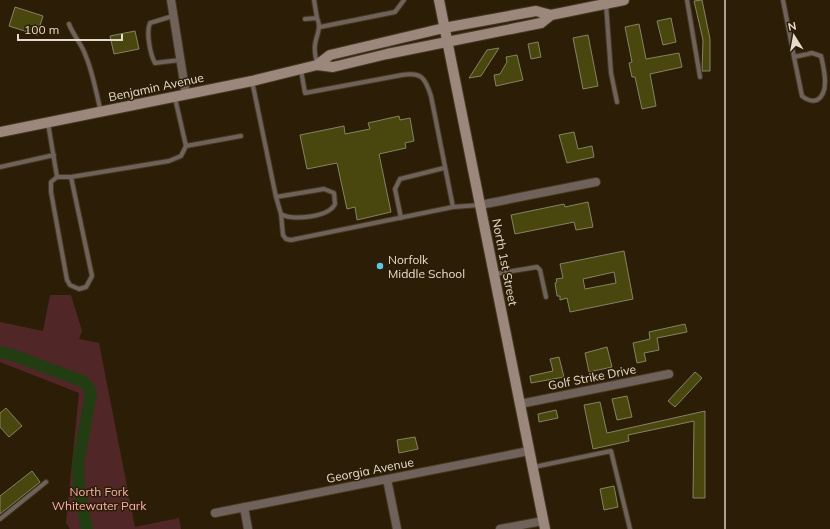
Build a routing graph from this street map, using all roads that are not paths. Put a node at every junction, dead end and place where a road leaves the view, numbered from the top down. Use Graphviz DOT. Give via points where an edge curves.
graph roads {
  1 [pos="171,0"];
  2 [pos="314,0"];
  3 [pos="404,0"];
  4 [pos="439,0"];
  5 [pos="624,0"];
  6 [pos="687,0"];
  7 [pos="783,0"];
  8 [pos="606,3"];
  9 [pos="551,15"];
  10 [pos="173,16"];
  11 [pos="317,18"];
  12 [pos="304,20"];
  13 [pos="69,24"];
  14 [pos="320,27"];
  15 [pos="444,28"];
  16 [pos="447,41"];
  17 [pos="794,57"];
  18 [pos="180,60"];
  19 [pos="317,65"];
  20 [pos="300,69"];
  21 [pos="700,77"];
  22 [pos="252,81"];
  23 [pos="186,95"];
  24 [pos="175,97"];
  25 [pos="617,102"];
  26 [pos="101,112"];
  27 [pos="48,123"];
  28 [pos="0,132"];
  29 [pos="241,136"];
  30 [pos="186,146"];
  31 [pos="54,156"];
  32 [pos="0,167"];
  33 [pos="444,168"];
  34 [pos="57,177"];
  35 [pos="71,177"];
  36 [pos="596,182"];
  37 [pos="276,197"];
  38 [pos="480,205"];
  39 [pos="453,208"];
  40 [pos="281,214"];
  41 [pos="401,218"];
  42 [pos="495,274"];
  43 [pos="546,297"];
  44 [pos="669,374"];
  45 [pos="520,404"];
  46 [pos="529,451"];
  47 [pos="532,468"];
  48 [pos="387,479"];
  49 [pos="46,482"];
  50 [pos="244,507"];
  51 [pos="215,513"];
  52 [pos="0,519"];
  53 [pos="544,525"];
  54 [pos="248,529"];
  55 [pos="397,529"];
  56 [pos="500,529"];
  57 [pos="630,529"];
  1 -- 10 [label="street"];
  2 -- 11 [label="lane"];
  3 -- 14 [label="lane" via="395,12"];
  4 -- 15 [label="main road, North 1st Street"];
  5 -- 8 [label="main road"];
  6 -- 21 [label="lane"];
  7 -- 17 [label="lane"];
  8 -- 9 [label="main road"];
  8 -- 25 [label="lane" via="611,73"];
  9 -- 15 [label="main road, Benjamin Avenue" via="536,11"];
  9 -- 16 [label="main road, Benjamin Avenue" via="541,23"];
  10 -- 18 [label="street"];
  10 -- 18 [label="lane" via="150,23 149,38 155,63"];
  11 -- 12 [label="lane"];
  11 -- 14 [label="lane"];
  13 -- 26 [label="lane" via="72,34 86,56"];
  14 -- 19 [label="lane" via="315,44"];
  15 -- 16 [label="main road, North 1st Street"];
  15 -- 19 [label="main road, Benjamin Avenue" via="330,55"];
  16 -- 19 [label="main road, Benjamin Avenue" via="333,67"];
  16 -- 38 [label="main road, North 1st Street"];
  17 -- 17 [label="lane" via="802,96 815,101 823,97 827,89 821,56 812,53"];
  18 -- 23 [label="street"];
  19 -- 20 [label="main road, Benjamin Avenue"];
  20 -- 22 [label="main road, Benjamin Avenue"];
  20 -- 33 [label="lane" via="306,93 413,73 420,75 428,85 431,96"];
  22 -- 23 [label="main road, Benjamin Avenue"];
  22 -- 37 [label="lane"];
  23 -- 24 [label="main road, Benjamin Avenue"];
  24 -- 26 [label="main road, Benjamin Avenue"];
  24 -- 30 [label="lane"];
  26 -- 27 [label="main road, Benjamin Avenue"];
  27 -- 28 [label="main road, Benjamin Avenue"];
  27 -- 31 [label="lane"];
  29 -- 30 [label="lane"];
  30 -- 35 [label="lane" via="182,156 169,161"];
  31 -- 32 [label="lane"];
  31 -- 34 [label="lane"];
  33 -- 39 [label="lane"];
  33 -- 41 [label="lane" via="400,179 395,189"];
  34 -- 35 [label="lane"];
  34 -- 35 [label="lane" via="51,182 51,192 67,280 74,288 79,289 86,287 92,276"];
  36 -- 38 [label="street"];
  37 -- 40 [label="lane"];
  37 -- 40 [label="lane" via="324,189 334,193 335,204 329,211 292,219"];
  38 -- 39 [label="lane"];
  38 -- 42 [label="main road, North 1st Street"];
  39 -- 41 [label="lane"];
  40 -- 41 [label="lane" via="283,235 291,240"];
  42 -- 43 [label="lane" via="537,267 540,270"];
  42 -- 45 [label="main road, North 1st Street"];
  44 -- 45 [label="street, Golf Strike Drive"];
  45 -- 46 [label="main road, North 1st Street"];
  46 -- 47 [label="main road, North 1st Street"];
  46 -- 48 [label="street, Georgia Avenue"];
  47 -- 53 [label="main road, North 1st Street"];
  47 -- 57 [label="lane" via="611,451"];
  48 -- 50 [label="street, Georgia Avenue"];
  48 -- 55 [label="street"];
  49 -- 52 [label="lane"];
  50 -- 51 [label="street, Georgia Avenue"];
  50 -- 54 [label="street"];
  53 -- 56 [label="street"];
}
